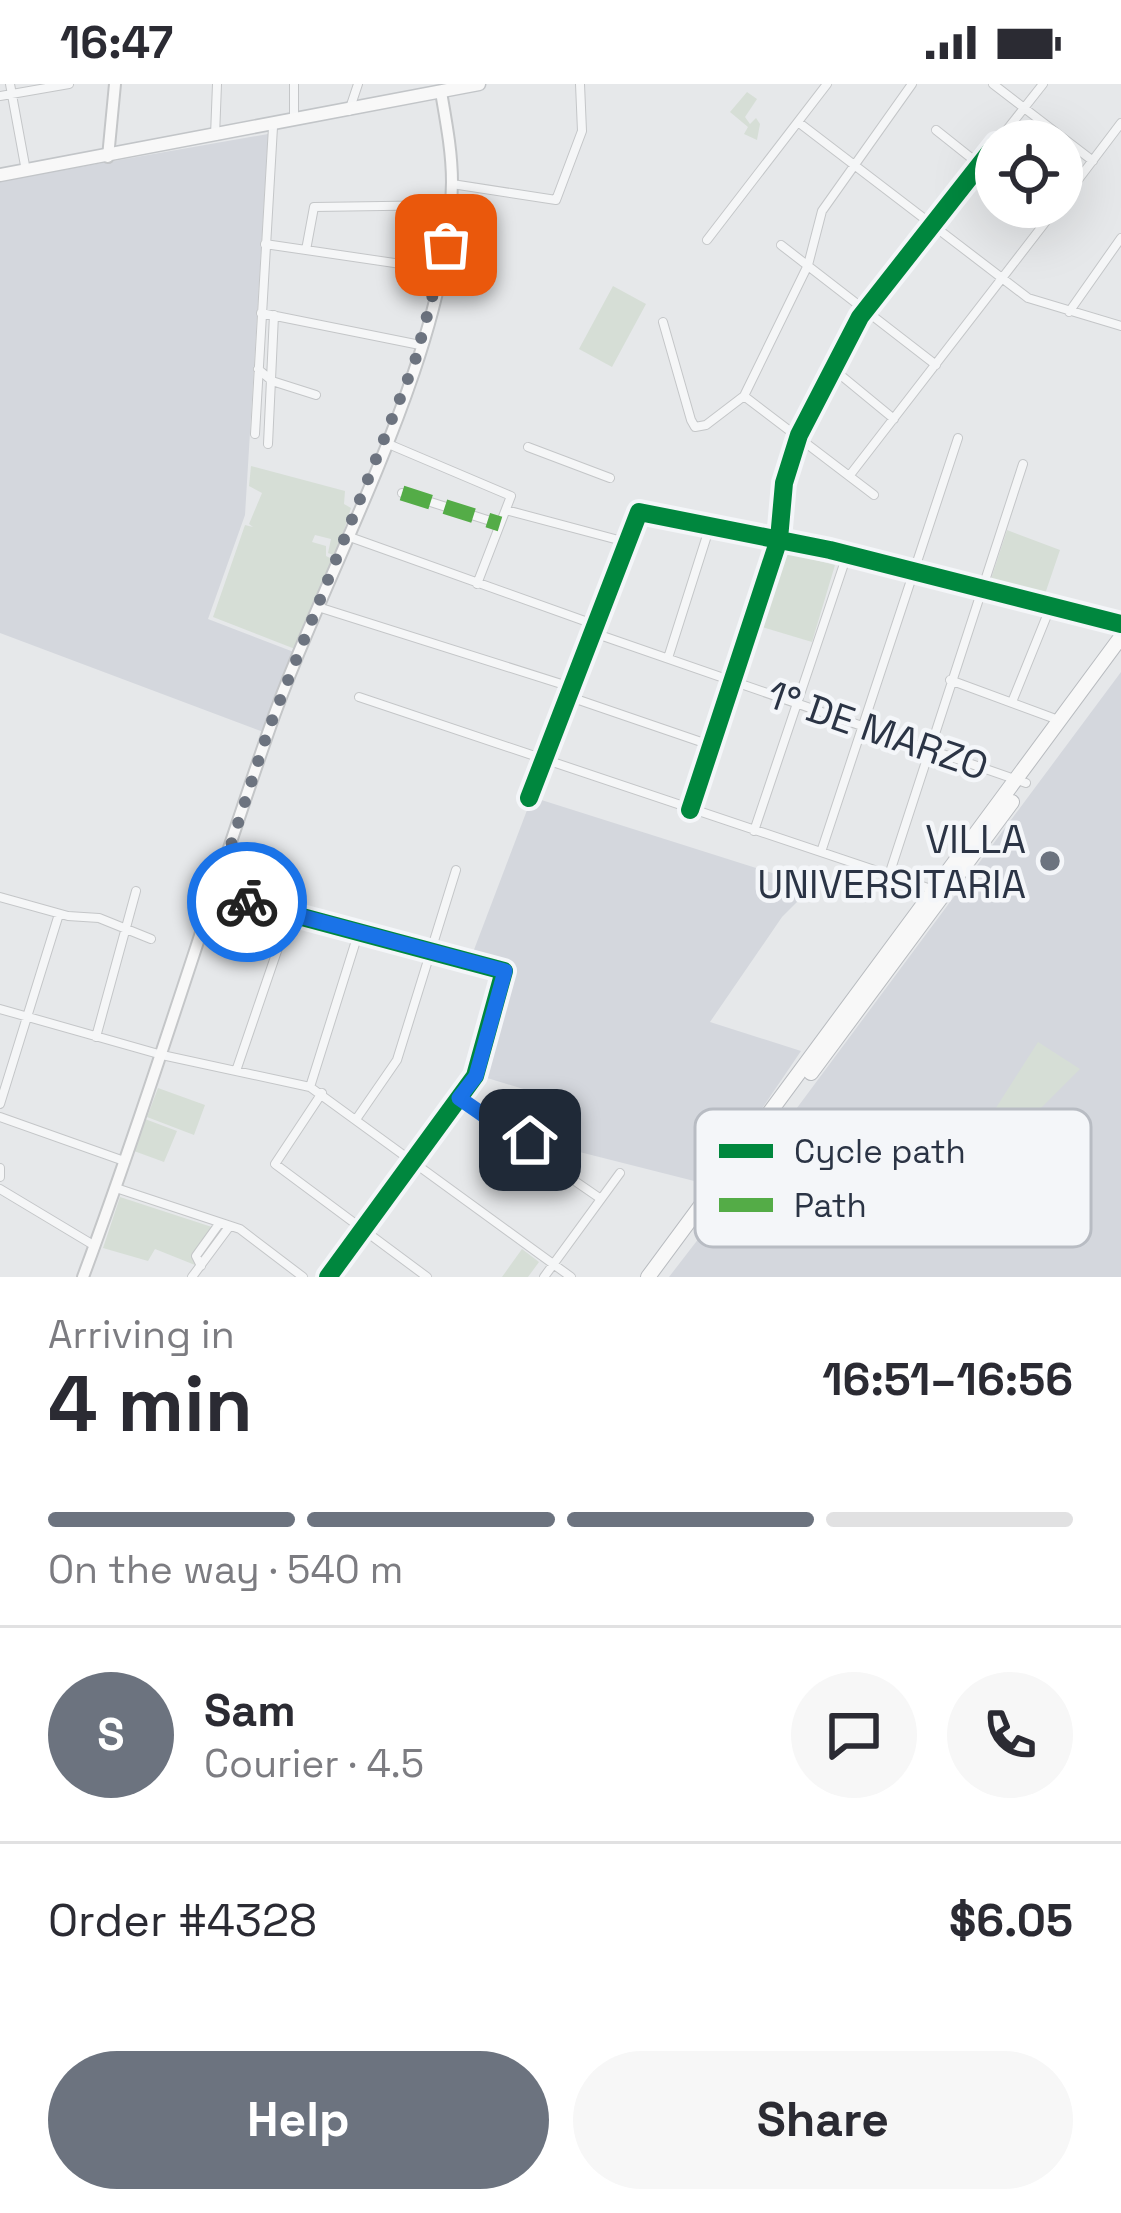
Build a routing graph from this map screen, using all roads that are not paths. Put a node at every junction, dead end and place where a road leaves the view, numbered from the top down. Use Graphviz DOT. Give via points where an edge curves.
graph roads {
  1 [pos="69,84"];
  2 [pos="115,84"];
  3 [pos="217,84"];
  4 [pos="294,84"];
  5 [pos="358,84"];
  6 [pos="479,84"];
  7 [pos="580,84"];
  8 [pos="827,84"];
  9 [pos="912,84"];
  10 [pos="993,84"];
  11 [pos="1042,84"];
  12 [pos="440,88"];
  13 [pos="11,89"];
  14 [pos="0,96"];
  15 [pos="1024,107"];
  16 [pos="349,111"];
  17 [pos="1014,120"];
  18 [pos="294,122"];
  19 [pos="798,122"];
  20 [pos="1121,124"];
  21 [pos="273,127"];
  22 [pos="936,130"];
  23 [pos="215,137"];
  24 [pos="108,157"];
  25 [pos="1093,160"];
  26 [pos="975,161"];
  27 [pos="855,164"];
  28 [pos="26,171"];
  29 [pos="975,172"];
  30 [pos="1083,173"];
  31 [pos="0,175"];
  32 [pos="452,184"];
  33 [pos="451,206"];
  34 [pos="934,226"];
  35 [pos="1041,228"];
  36 [pos="1121,238"];
  37 [pos="707,240"];
  38 [pos="265,244"];
  39 [pos="782,245"];
  40 [pos="306,250"];
  41 [pos="808,265"];
  42 [pos="442,270"];
  43 [pos="1002,278"];
  44 [pos="866,309"];
  45 [pos="1070,312"];
  46 [pos="261,313"];
  47 [pos="274,315"];
  48 [pos="663,322"];
  49 [pos="1121,326"];
  50 [pos="420,345"];
  51 [pos="936,364"];
  52 [pos="256,368"];
  53 [pos="832,368"];
  54 [pos="272,381"];
  55 [pos="316,394"];
  56 [pos="744,397"];
  57 [pos="894,418"];
  58 [pos="256,434"];
  59 [pos="800,435"];
  60 [pos="958,438"];
  61 [pos="385,442"];
  62 [pos="268,444"];
  63 [pos="528,447"];
  64 [pos="1023,464"];
  65 [pos="850,476"];
  66 [pos="610,478"];
  67 [pos="402,494"];
  68 [pos="874,495"];
  69 [pos="506,510"];
  70 [pos="500,524"];
  71 [pos="710,526"];
  72 [pos="347,536"];
  73 [pos="779,539"];
  74 [pos="626,542"];
  75 [pos="847,555"];
  76 [pos="913,572"];
  77 [pos="477,584"];
  78 [pos="982,589"];
  79 [pos="317,607"];
  80 [pos="1050,608"];
  81 [pos="1121,624"];
  82 [pos="595,629"];
  83 [pos="1121,637"];
  84 [pos="1121,652"];
  85 [pos="668,658"];
  86 [pos="732,680"];
  87 [pos="950,680"];
  88 [pos="572,693"];
  89 [pos="359,697"];
  90 [pos="1012,702"];
  91 [pos="799,704"];
  92 [pos="1061,721"];
  93 [pos="862,725"];
  94 [pos="710,745"];
  95 [pos="928,746"];
  96 [pos="546,760"];
  97 [pos="1022,781"];
  98 [pos="529,798"];
  99 [pos="689,810"];
  100 [pos="754,831"];
  101 [pos="821,852"];
  102 [pos="456,870"];
  103 [pos="889,875"];
  104 [pos="136,891"];
  105 [pos="938,892"];
  106 [pos="215,894"];
  107 [pos="0,897"];
  108 [pos="290,913"];
  109 [pos="59,914"];
  110 [pos="124,931"];
  111 [pos="359,931"];
  112 [pos="151,939"];
  113 [pos="431,949"];
  114 [pos="0,1009"];
  115 [pos="28,1017"];
  116 [pos="95,1037"];
  117 [pos="162,1055"];
  118 [pos="236,1071"];
  119 [pos="310,1087"];
  120 [pos="322,1093"];
  121 [pos="784,1094"];
  122 [pos="459,1098"];
  123 [pos="0,1104"];
  124 [pos="770,1109"];
  125 [pos="773,1109"];
  126 [pos="781,1109"];
  127 [pos="0,1117"];
  128 [pos="357,1118"];
  129 [pos="530,1140"];
  130 [pos="539,1157"];
  131 [pos="124,1161"];
  132 [pos="415,1161"];
  133 [pos="620,1173"];
  134 [pos="116,1188"];
  135 [pos="0,1190"];
  136 [pos="601,1199"];
  137 [pos="695,1214"];
  138 [pos="224,1226"];
  139 [pos="695,1227"];
  140 [pos="364,1229"];
  141 [pos="94,1246"];
  142 [pos="554,1264"];
  143 [pos="83,1277"];
  144 [pos="192,1277"];
  145 [pos="303,1277"];
  146 [pos="328,1277"];
  147 [pos="427,1277"];
  148 [pos="544,1277"];
  149 [pos="572,1277"];
  150 [pos="648,1277"];
  151 [pos="659,1277"];
  1 -- 13 [label="street"];
  2 -- 24 [label="main road"];
  3 -- 23 [label="street"];
  4 -- 18 [label="street"];
  5 -- 16 [label="street"];
  6 -- 12 [label="main road"];
  7 -- 32 [label="street" via="583,131 556,200"];
  8 -- 19 [label="street"];
  9 -- 27 [label="street"];
  10 -- 15 [label="street"];
  11 -- 15 [label="street"];
  12 -- 16 [label="main road"];
  12 -- 32 [label="main road"];
  13 -- 14 [label="street"];
  13 -- 28 [label="street"];
  15 -- 17 [label="street"];
  15 -- 25 [label="street"];
  16 -- 18 [label="main road"];
  18 -- 21 [label="main road"];
  19 -- 27 [label="street"];
  19 -- 37 [label="street"];
  20 -- 25 [label="street"];
  21 -- 23 [label="main road"];
  21 -- 38 [label="street"];
  22 -- 26 [label="street"];
  23 -- 24 [label="main road"];
  24 -- 28 [label="main road"];
  25 -- 30 [label="street"];
  27 -- 34 [label="street"];
  27 -- 41 [label="street" via="820,217"];
  28 -- 31 [label="main road"];
  29 -- 34 [label="street"];
  32 -- 33 [label="main road"];
  33 -- 40 [label="street" via="314,207"];
  33 -- 42 [label="main road"];
  34 -- 43 [label="street"];
  34 -- 44 [label="street"];
  35 -- 43 [label="street"];
  36 -- 45 [label="street"];
  38 -- 40 [label="street"];
  38 -- 46 [label="street"];
  39 -- 41 [label="street"];
  40 -- 42 [label="street"];
  41 -- 44 [label="street"];
  41 -- 56 [label="street"];
  42 -- 50 [label="main road"];
  43 -- 45 [label="street" via="1028,298"];
  43 -- 51 [label="street"];
  44 -- 51 [label="street"];
  44 -- 53 [label="street"];
  45 -- 49 [label="street"];
  46 -- 47 [label="street"];
  46 -- 52 [label="street"];
  47 -- 50 [label="street"];
  47 -- 54 [label="street"];
  48 -- 56 [label="street" via="695,427"];
  50 -- 61 [label="main road"];
  51 -- 57 [label="street"];
  52 -- 54 [label="street"];
  52 -- 58 [label="street"];
  53 -- 57 [label="street"];
  53 -- 59 [label="street"];
  54 -- 55 [label="street"];
  54 -- 62 [label="street"];
  56 -- 59 [label="street"];
  57 -- 65 [label="street"];
  59 -- 65 [label="street"];
  59 -- 73 [label="street" via="784,482"];
  60 -- 76 [label="street"];
  61 -- 69 [label="street" via="500,487 511,496"];
  61 -- 72 [label="main road"];
  63 -- 66 [label="street"];
  64 -- 78 [label="street"];
  65 -- 68 [label="street"];
  67 -- 70 [label="street"];
  69 -- 70 [label="street"];
  69 -- 74 [label="street"];
  70 -- 77 [label="street"];
  71 -- 73 [label="street"];
  71 -- 74 [label="street" via="643,512"];
  71 -- 85 [label="street"];
  72 -- 77 [label="street, 1° DE MARZO"];
  72 -- 79 [label="main road"];
  73 -- 75 [label="street"];
  73 -- 86 [label="street"];
  74 -- 82 [label="street"];
  75 -- 76 [label="street"];
  75 -- 91 [label="street"];
  76 -- 78 [label="street"];
  76 -- 93 [label="street"];
  77 -- 82 [label="street, 1° DE MARZO"];
  78 -- 80 [label="street"];
  78 -- 87 [label="street"];
  79 -- 88 [label="street"];
  79 -- 106 [label="main road"];
  80 -- 81 [label="street"];
  80 -- 90 [label="street"];
  82 -- 85 [label="street, 1° DE MARZO"];
  82 -- 88 [label="street"];
  83 -- 92 [label="highway"];
  84 -- 97 [label="highway"];
  85 -- 86 [label="street, 1° DE MARZO"];
  86 -- 91 [label="street, 1° DE MARZO"];
  86 -- 94 [label="street"];
  87 -- 90 [label="street"];
  87 -- 95 [label="street"];
  88 -- 94 [label="street"];
  88 -- 96 [label="street"];
  89 -- 96 [label="street"];
  90 -- 92 [label="street"];
  91 -- 93 [label="street, 1° DE MARZO"];
  91 -- 100 [label="street"];
  92 -- 97 [label="highway"];
  93 -- 95 [label="street, 1° DE MARZO"];
  93 -- 101 [label="street"];
  94 -- 99 [label="street"];
  95 -- 97 [label="street, 1° DE MARZO"];
  95 -- 103 [label="street"];
  96 -- 98 [label="street"];
  96 -- 99 [label="street"];
  97 -- 105 [label="highway"];
  99 -- 100 [label="street"];
  100 -- 101 [label="street"];
  101 -- 103 [label="street"];
  102 -- 113 [label="street"];
  103 -- 105 [label="street"];
  104 -- 110 [label="street"];
  105 -- 121 [label="highway"];
  105 -- 126 [label="highway"];
  106 -- 108 [label="street"];
  106 -- 117 [label="main road"];
  107 -- 109 [label="street"];
  108 -- 111 [label="street"];
  108 -- 118 [label="street"];
  109 -- 110 [label="street" via="99,918"];
  109 -- 115 [label="street"];
  110 -- 112 [label="street"];
  110 -- 116 [label="street"];
  111 -- 113 [label="street"];
  111 -- 119 [label="street"];
  113 -- 122 [label="street" via="505,971 476,1076"];
  113 -- 128 [label="street" via="397,1060"];
  114 -- 115 [label="street"];
  115 -- 116 [label="street"];
  115 -- 123 [label="street"];
  116 -- 117 [label="street"];
  117 -- 118 [label="street"];
  117 -- 131 [label="main road"];
  118 -- 119 [label="street"];
  119 -- 120 [label="street"];
  120 -- 128 [label="street"];
  120 -- 140 [label="street" via="277,1167"];
  121 -- 124 [label="highway"];
  121 -- 125 [label="highway"];
  122 -- 129 [label="street"];
  122 -- 132 [label="street"];
  127 -- 131 [label="street"];
  128 -- 132 [label="street"];
  130 -- 136 [label="street"];
  131 -- 134 [label="main road"];
  132 -- 140 [label="street"];
  132 -- 142 [label="street"];
  133 -- 136 [label="street"];
  134 -- 138 [label="street"];
  134 -- 141 [label="main road"];
  135 -- 141 [label="street"];
  136 -- 142 [label="street"];
  137 -- 150 [label="highway"];
  138 -- 144 [label="street"];
  138 -- 145 [label="street" via="240,1229"];
  139 -- 151 [label="highway"];
  140 -- 146 [label="street"];
  140 -- 147 [label="street"];
  141 -- 143 [label="main road"];
  142 -- 148 [label="street"];
  142 -- 149 [label="street"];
}
